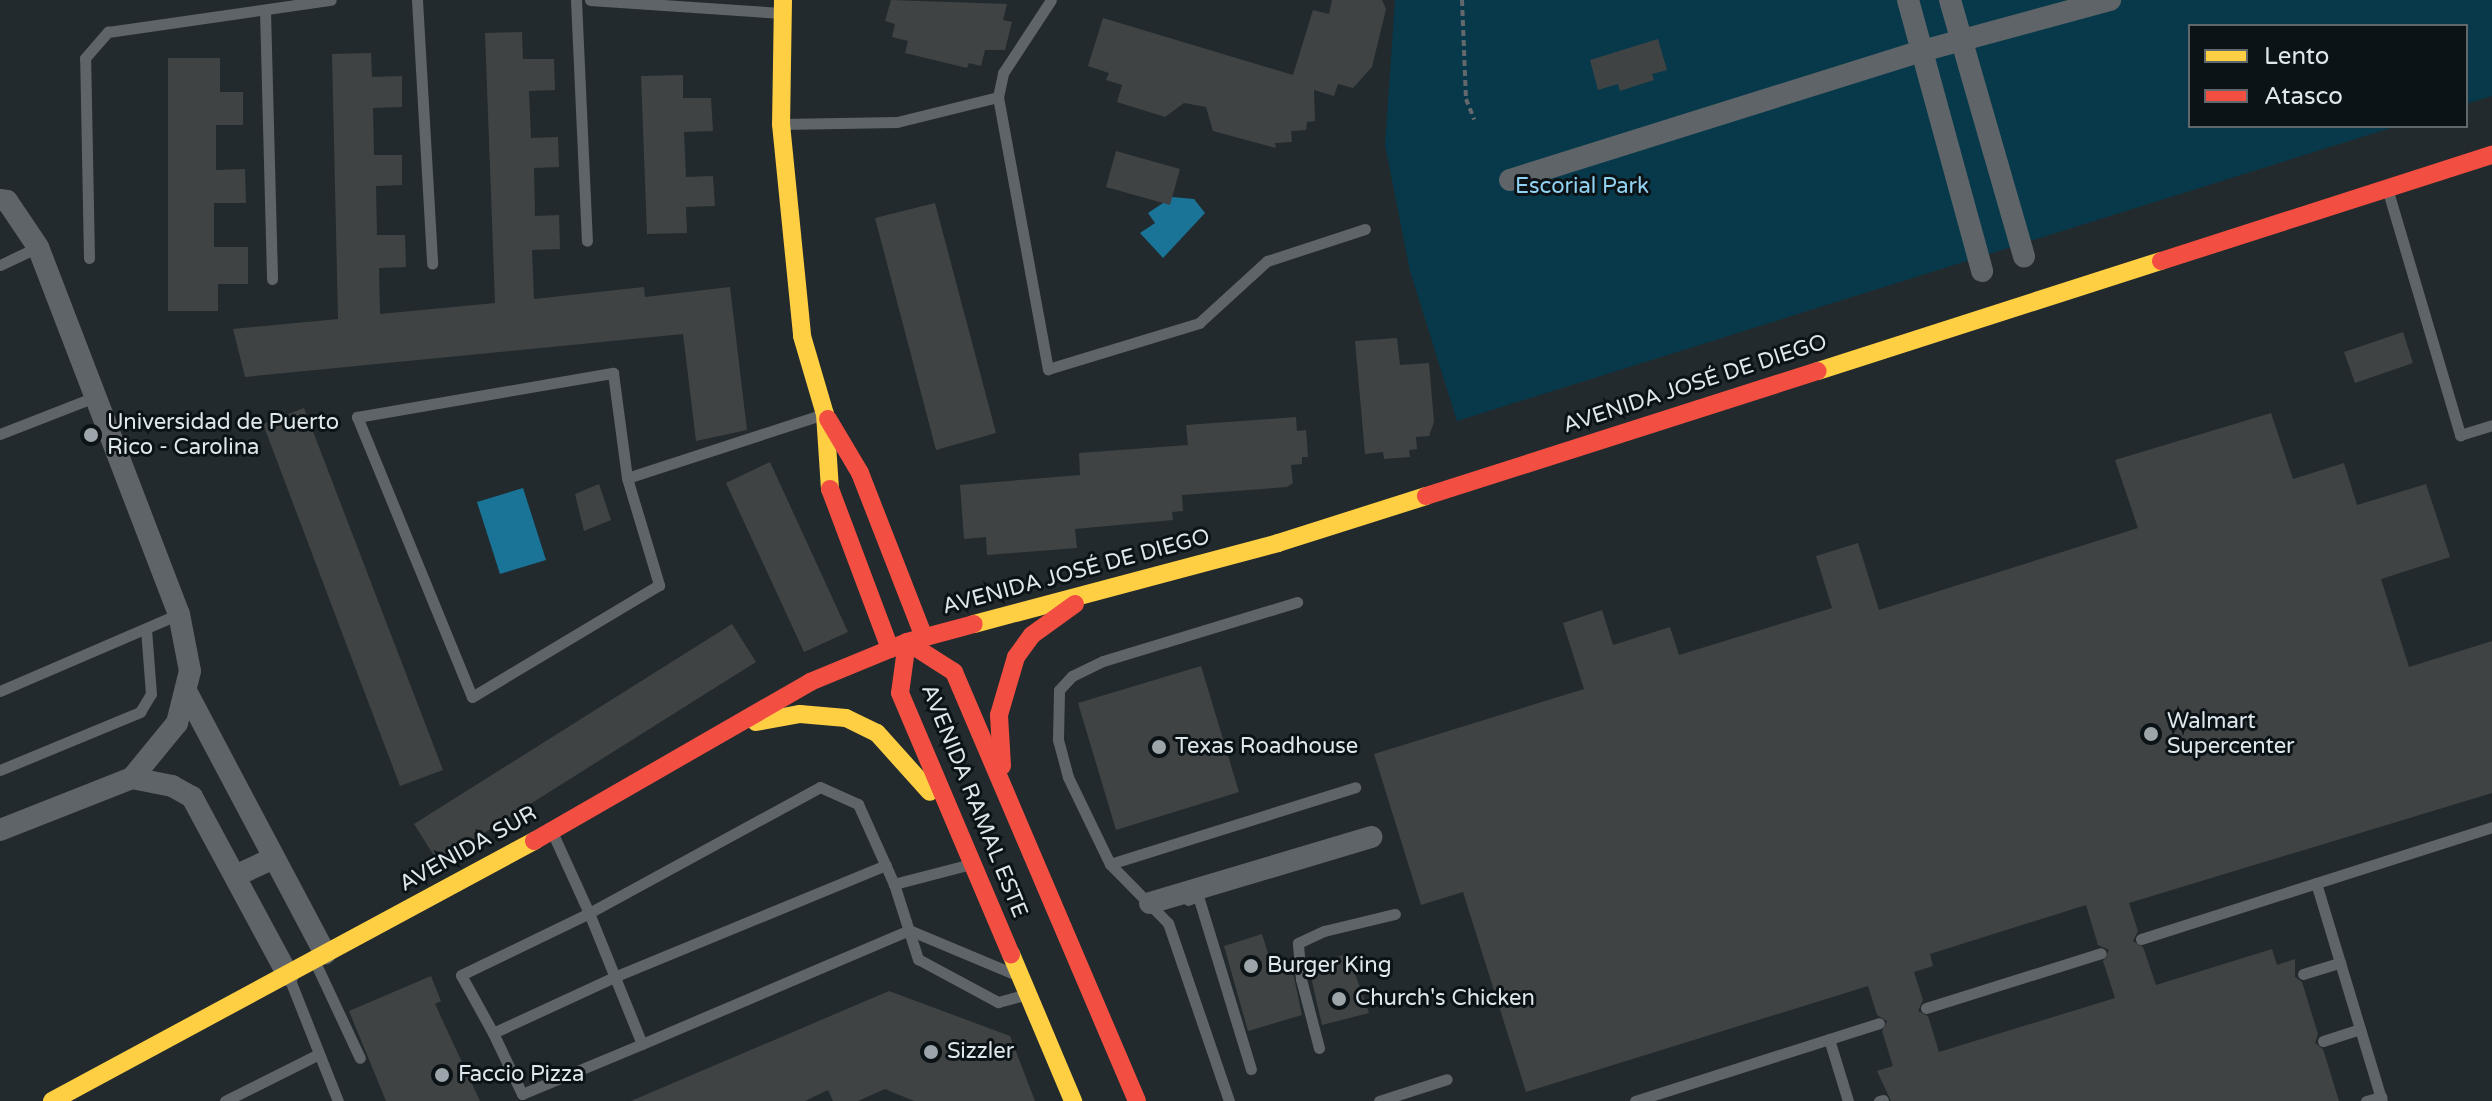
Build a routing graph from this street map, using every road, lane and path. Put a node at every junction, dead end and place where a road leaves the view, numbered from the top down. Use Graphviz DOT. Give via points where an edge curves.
graph roads {
  1 [pos="331,0"];
  2 [pos="417,0"];
  3 [pos="576,0"];
  4 [pos="590,0"];
  5 [pos="1051,0"];
  6 [pos="1462,0"];
  7 [pos="1908,0"];
  8 [pos="1950,0"];
  9 [pos="2110,0"];
  10 [pos="781,7"];
  11 [pos="265,10"];
  12 [pos="1962,41"];
  13 [pos="1922,51"];
  14 [pos="998,97"];
  15 [pos="1474,119"];
  16 [pos="781,124"];
  17 [pos="2492,155"];
  18 [pos="1510,180"];
  19 [pos="2387,188"];
  20 [pos="0,200"];
  21 [pos="1365,229"];
  22 [pos="587,241"];
  23 [pos="38,247"];
  24 [pos="2024,257"];
  25 [pos="89,258"];
  26 [pos="432,264"];
  27 [pos="0,265"];
  28 [pos="1982,271"];
  29 [pos="272,279"];
  30 [pos="95,397"];
  31 [pos="825,414"];
  32 [pos="2492,425"];
  33 [pos="0,434"];
  34 [pos="627,478"];
  35 [pos="1104,588"];
  36 [pos="1297,602"];
  37 [pos="179,614"];
  38 [pos="146,629"];
  39 [pos="907,643"];
  40 [pos="0,691"];
  41 [pos="186,691"];
  42 [pos="743,724"];
  43 [pos="0,770"];
  44 [pos="132,778"];
  45 [pos="1003,787"];
  46 [pos="1355,787"];
  47 [pos="2492,827"];
  48 [pos="0,830"];
  49 [pos="552,831"];
  50 [pos="958,831"];
  51 [pos="1371,837"];
  52 [pos="274,858"];
  53 [pos="972,864"];
  54 [pos="1110,864"];
  55 [pos="886,865"];
  56 [pos="235,876"];
  57 [pos="2316,883"];
  58 [pos="894,884"];
  59 [pos="1154,906"];
  60 [pos="589,913"];
  61 [pos="1395,914"];
  62 [pos="909,930"];
  63 [pos="2141,939"];
  64 [pos="2101,953"];
  65 [pos="319,957"];
  66 [pos="2340,963"];
  67 [pos="2303,974"];
  68 [pos="288,975"];
  69 [pos="614,977"];
  70 [pos="1024,985"];
  71 [pos="1926,1008"];
  72 [pos="1879,1023"];
  73 [pos="2360,1029"];
  74 [pos="493,1033"];
  75 [pos="1829,1039"];
  76 [pos="2323,1041"];
  77 [pos="642,1044"];
  78 [pos="1319,1048"];
  79 [pos="319,1054"];
  80 [pos="360,1058"];
  81 [pos="1251,1069"];
  82 [pos="1447,1079"];
  83 [pos="2381,1099"];
  84 [pos="52,1101"];
  85 [pos="225,1101"];
  86 [pos="338,1101"];
  87 [pos="1073,1101"];
  88 [pos="1137,1101"];
  89 [pos="1229,1101"];
  90 [pos="1379,1101"];
  91 [pos="1635,1101"];
  92 [pos="1848,1101"];
  93 [pos="2366,1101"];
  1 -- 11 [label="lane"];
  2 -- 26 [label="lane"];
  3 -- 22 [label="lane"];
  4 -- 10 [label="lane"];
  5 -- 14 [label="lane" via="1003,73"];
  6 -- 15 [label="path" via="1466,99"];
  7 -- 13 [label="street"];
  8 -- 12 [label="street"];
  9 -- 12 [label="street"];
  10 -- 16 [label="street"];
  11 -- 25 [label="lane" via="108,32 85,58"];
  11 -- 29 [label="lane"];
  12 -- 13 [label="street"];
  12 -- 24 [label="street"];
  13 -- 18 [label="street"];
  13 -- 28 [label="street"];
  14 -- 16 [label="lane" via="897,122"];
  14 -- 21 [label="lane" via="1048,369 1199,323 1267,261"];
  16 -- 31 [label="street" via="802,336"];
  17 -- 19 [label="street, AVENIDA JOSÉ DE DIEGO"];
  19 -- 32 [label="lane" via="2460,435"];
  19 -- 35 [label="street, AVENIDA JOSÉ DE DIEGO" via="1278,543"];
  20 -- 23 [label="street" via="7,201"];
  23 -- 27 [label="lane"];
  23 -- 30 [label="street"];
  30 -- 33 [label="lane"];
  30 -- 37 [label="street"];
  31 -- 34 [label="lane"];
  31 -- 39 [label="street" via="860,473"];
  31 -- 39 [label="street" via="828,484"];
  34 -- 34 [label="lane" via="613,373 357,417 472,697 659,585"];
  35 -- 39 [label="street, AVENIDA JOSÉ DE DIEGO"];
  35 -- 45 [label="street" via="1056,614 1016,657 999,715"];
  36 -- 54 [label="lane" via="1103,661 1072,676 1059,690 1058,739 1068,777"];
  37 -- 38 [label="lane"];
  37 -- 41 [label="street" via="190,671"];
  38 -- 40 [label="lane"];
  38 -- 43 [label="lane" via="151,694 140,712"];
  39 -- 42 [label="street, AVENIDA SUR" via="810,682"];
  39 -- 45 [label="street, AVENIDA RAMAL ESTE" via="954,672"];
  39 -- 50 [label="street, AVENIDA RAMAL ESTE" via="900,693"];
  41 -- 44 [label="street" via="177,723"];
  41 -- 52 [label="street"];
  42 -- 49 [label="street, AVENIDA SUR"];
  42 -- 50 [label="street" via="800,714 846,718 877,733 909,764"];
  44 -- 48 [label="street"];
  44 -- 56 [label="street" via="172,786 192,797"];
  45 -- 88 [label="street, AVENIDA RAMAL ESTE"];
  46 -- 54 [label="lane"];
  47 -- 57 [label="lane"];
  49 -- 60 [label="lane"];
  49 -- 65 [label="street, AVENIDA SUR"];
  50 -- 53 [label="street, AVENIDA RAMAL ESTE"];
  51 -- 59 [label="street"];
  52 -- 56 [label="street"];
  52 -- 65 [label="street"];
  53 -- 58 [label="lane"];
  53 -- 70 [label="street, AVENIDA RAMAL ESTE"];
  54 -- 59 [label="lane"];
  55 -- 58 [label="lane"];
  55 -- 60 [label="lane" via="858,804 820,787"];
  55 -- 69 [label="lane"];
  56 -- 68 [label="street"];
  57 -- 63 [label="lane"];
  57 -- 66 [label="lane"];
  58 -- 62 [label="lane"];
  59 -- 81 [label="lane" via="1198,896"];
  59 -- 89 [label="lane" via="1168,923"];
  60 -- 69 [label="lane"];
  60 -- 74 [label="lane" via="461,975"];
  61 -- 78 [label="lane" via="1324,931 1298,943 1301,979"];
  62 -- 70 [label="lane"];
  62 -- 70 [label="lane" via="918,959 998,1002"];
  62 -- 77 [label="lane"];
  64 -- 71 [label="lane"];
  65 -- 68 [label="street, AVENIDA SUR"];
  65 -- 80 [label="lane"];
  66 -- 67 [label="lane"];
  66 -- 73 [label="lane"];
  68 -- 79 [label="lane"];
  68 -- 84 [label="street, AVENIDA SUR"];
  69 -- 74 [label="lane"];
  69 -- 77 [label="lane"];
  70 -- 87 [label="street, AVENIDA RAMAL ESTE"];
  72 -- 75 [label="lane"];
  73 -- 76 [label="lane"];
  73 -- 83 [label="lane"];
  74 -- 77 [label="lane" via="522,1094"];
  75 -- 91 [label="lane"];
  75 -- 92 [label="lane"];
  79 -- 85 [label="lane"];
  79 -- 86 [label="lane"];
  82 -- 90 [label="lane"];
  83 -- 93 [label="lane"];
}
